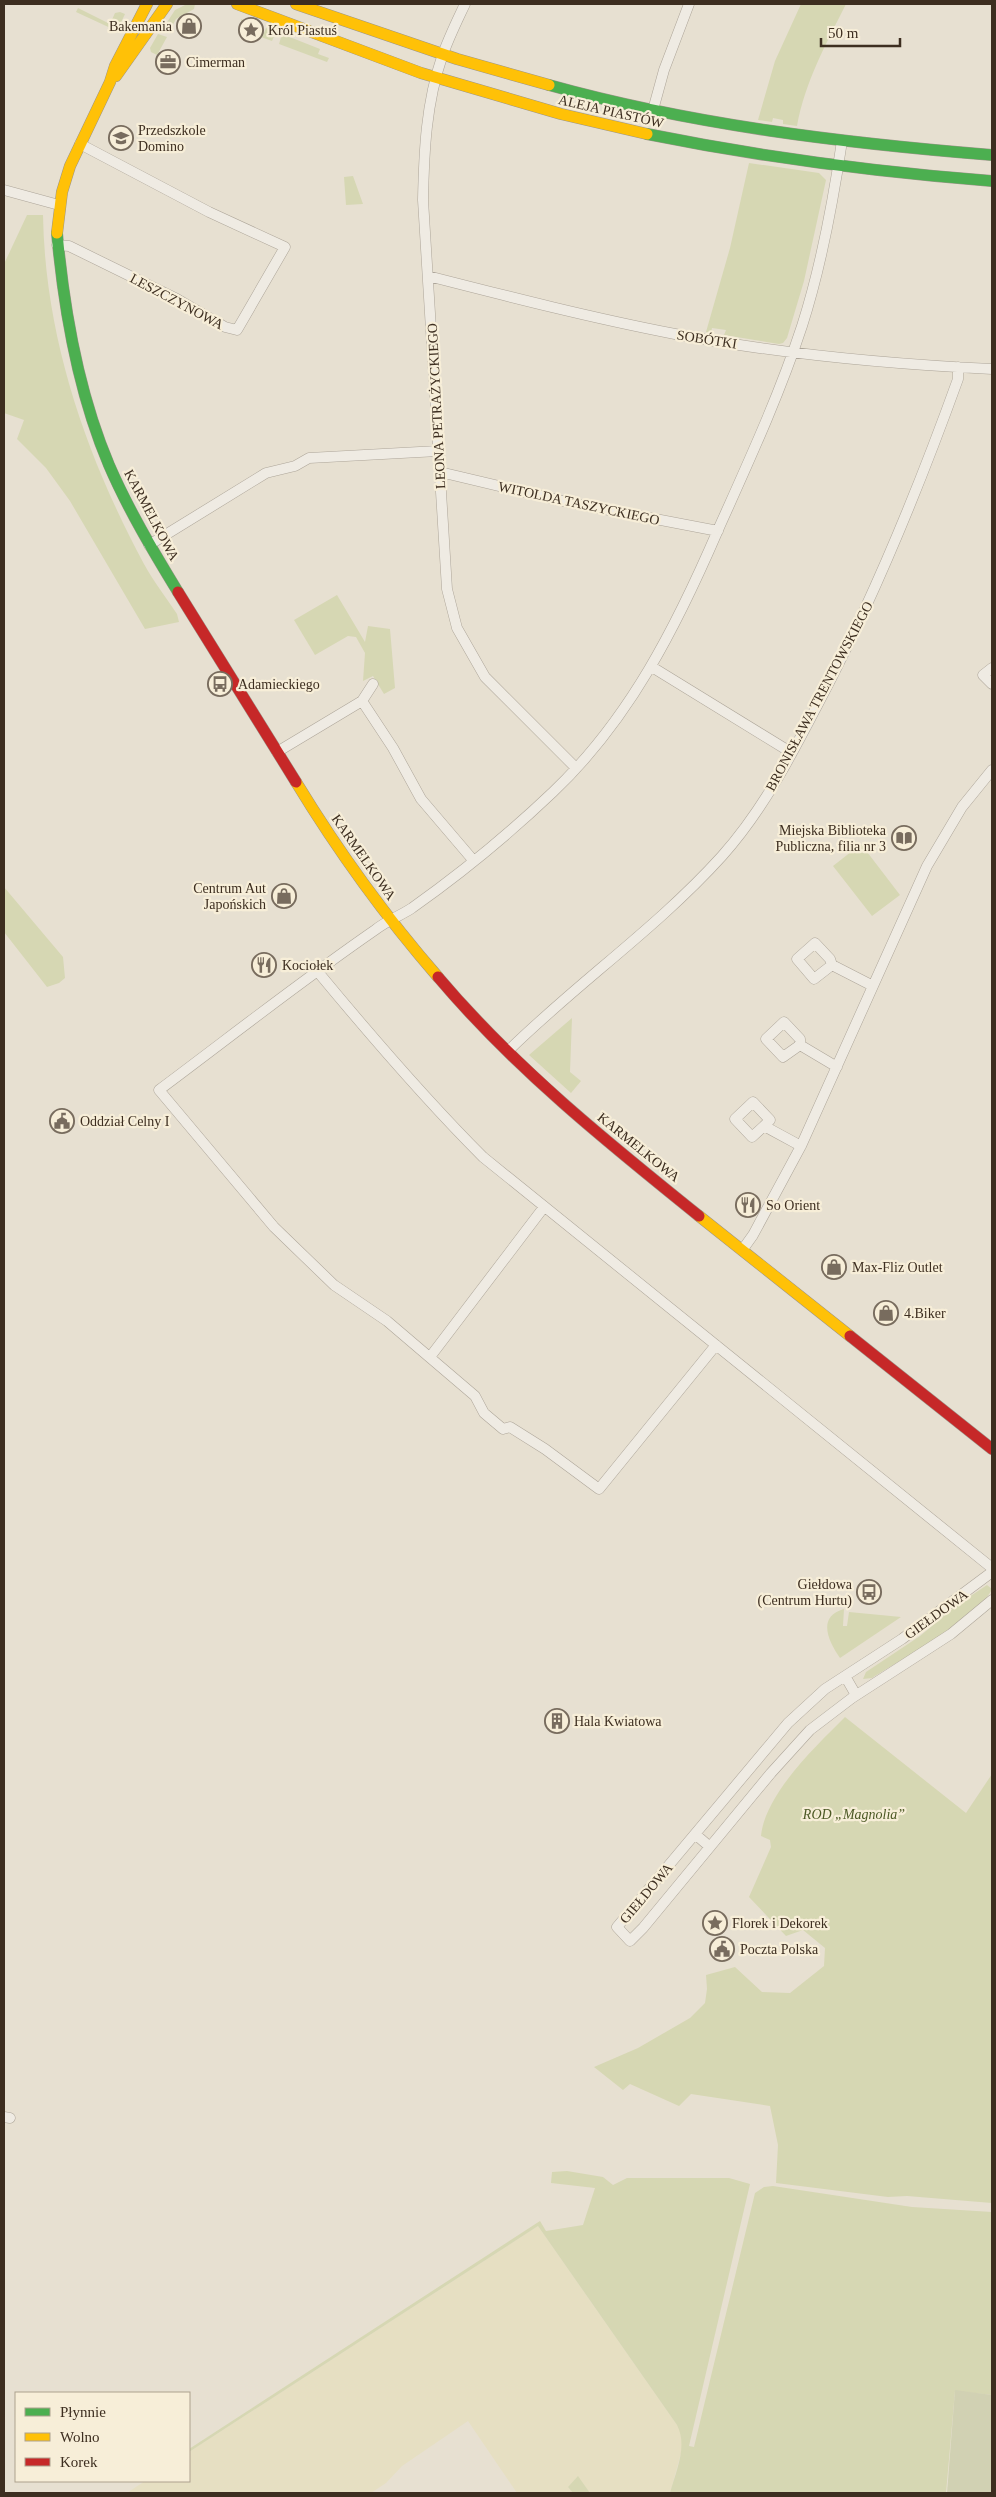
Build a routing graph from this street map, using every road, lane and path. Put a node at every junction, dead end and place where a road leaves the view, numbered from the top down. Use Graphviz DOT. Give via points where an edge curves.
graph roads {
  1 [pos="167,4"];
  2 [pos="237,4"];
  3 [pos="296,4"];
  4 [pos="465,4"];
  5 [pos="689,4"];
  6 [pos="144,6"];
  7 [pos="443,55"];
  8 [pos="436,78"];
  9 [pos="110,82"];
  10 [pos="653,110"];
  11 [pos="842,141"];
  12 [pos="80,144"];
  13 [pos="992,154"];
  14 [pos="838,168"];
  15 [pos="992,181"];
  16 [pos="4,190"];
  17 [pos="59,205"];
  18 [pos="57,245"];
  19 [pos="428,276"];
  20 [pos="792,352"];
  21 [pos="958,367"];
  22 [pos="992,369"];
  23 [pos="438,451"];
  24 [pos="440,472"];
  25 [pos="718,531"];
  26 [pos="149,545"];
  27 [pos="652,668"];
  28 [pos="992,668"];
  29 [pos="374,684"];
  30 [pos="992,684"];
  31 [pos="362,701"];
  32 [pos="277,752"];
  33 [pos="792,753"];
  34 [pos="576,768"];
  35 [pos="992,770"];
  36 [pos="473,860"];
  37 [pos="390,921"];
  38 [pos="832,965"];
  39 [pos="318,972"];
  40 [pos="873,986"];
  41 [pos="800,1045"];
  42 [pos="508,1051"];
  43 [pos="837,1067"];
  44 [pos="764,1126"];
  45 [pos="801,1146"];
  46 [pos="544,1207"];
  47 [pos="743,1249"];
  48 [pos="716,1345"];
  49 [pos="430,1357"];
  50 [pos="992,1449"];
  51 [pos="992,1568"];
  52 [pos="992,1572"];
  53 [pos="992,1600"];
  54 [pos="845,1676"];
  55 [pos="856,1695"];
  56 [pos="723,1802"];
  57 [pos="737,1814"];
  58 [pos="695,1834"];
  59 [pos="710,1847"];
  1 -- 9 [label="street, KARMELKOWA" via="131,58"];
  2 -- 8 [label="street, ALEJA PIASTÓW"];
  3 -- 7 [label="street, ALEJA PIASTÓW"];
  4 -- 7 [label="street, LEONA PETRAŻYCKIEGO"];
  5 -- 10 [label="street"];
  6 -- 9 [label="street, KARMELKOWA"];
  7 -- 8 [label="street, LEONA PETRAŻYCKIEGO"];
  7 -- 10 [label="street, ALEJA PIASTÓW" via="555,87"];
  8 -- 14 [label="street, ALEJA PIASTÓW" via="561,115 658,138"];
  8 -- 19 [label="street, LEONA PETRAŻYCKIEGO" via="424,157"];
  9 -- 12 [label="street, KARMELKOWA"];
  10 -- 11 [label="street, ALEJA PIASTÓW"];
  11 -- 13 [label="street, ALEJA PIASTÓW"];
  11 -- 14 [label="street"];
  12 -- 17 [label="street, KARMELKOWA" via="65,179"];
  12 -- 18 [label="street, LESZCZYNOWA" via="209,212 285,247 237,330 225,327 177,299 69,246"];
  14 -- 15 [label="street, ALEJA PIASTÓW"];
  14 -- 20 [label="street" via="804,316"];
  16 -- 17 [label="street"];
  17 -- 18 [label="street, KARMELKOWA"];
  18 -- 26 [label="street, KARMELKOWA" via="82,386 109,464"];
  19 -- 20 [label="street, SOBÓTKI" via="562,310 677,334"];
  19 -- 23 [label="street, LEONA PETRAŻYCKIEGO"];
  20 -- 21 [label="street, SOBÓTKI"];
  20 -- 25 [label="street"];
  21 -- 22 [label="street, SOBÓTKI"];
  21 -- 33 [label="street, BRONISŁAWA TRENTOWSKIEGO" via="958,379 898,537 839,664"];
  23 -- 24 [label="street, LEONA PETRAŻYCKIEGO"];
  23 -- 26 [label="street" via="309,458 295,466 266,473"];
  24 -- 25 [label="street, WITOLDA TASZYCKIEGO" via="567,502"];
  24 -- 34 [label="street, LEONA PETRAŻYCKIEGO" via="447,589 457,628 484,677"];
  25 -- 27 [label="street"];
  26 -- 32 [label="street, KARMELKOWA"];
  27 -- 33 [label="street"];
  27 -- 34 [label="street" via="617,720"];
  28 -- 30 [label="street" via="983,675"];
  29 -- 31 [label="street"];
  31 -- 32 [label="street"];
  31 -- 36 [label="street" via="421,799"];
  32 -- 37 [label="street, KARMELKOWA" via="323,826"];
  33 -- 42 [label="street, BRONISŁAWA TRENTOWSKIEGO" via="751,819 686,893"];
  34 -- 36 [label="street" via="553,792"];
  35 -- 40 [label="street" via="962,807 930,860"];
  36 -- 37 [label="street" via="414,907"];
  37 -- 39 [label="street"];
  37 -- 42 [label="street, KARMELKOWA" via="448,989"];
  38 -- 40 [label="street"];
  39 -- 46 [label="street" via="440,1114 483,1157"];
  39 -- 49 [label="street" via="158,1090 274,1227 334,1285 387,1321"];
  40 -- 43 [label="street"];
  41 -- 43 [label="street"];
  42 -- 47 [label="street, KARMELKOWA" via="622,1154"];
  43 -- 45 [label="street"];
  44 -- 45 [label="street"];
  45 -- 47 [label="street"];
  46 -- 48 [label="street"];
  46 -- 49 [label="street"];
  47 -- 50 [label="street, KARMELKOWA"];
  48 -- 49 [label="street" via="599,1490 545,1449 510,1427 503,1428 484,1414 475,1396"];
  48 -- 51 [label="street"];
  52 -- 54 [label="street, GIEŁDOWA" via="902,1639"];
  53 -- 55 [label="street, GIEŁDOWA" via="951,1634"];
  54 -- 55 [label="street"];
  54 -- 56 [label="street, GIEŁDOWA" via="814,1698 788,1723"];
  55 -- 57 [label="street, GIEŁDOWA" via="810,1730"];
  56 -- 57 [label="street"];
  56 -- 58 [label="street, GIEŁDOWA"];
  57 -- 59 [label="street, GIEŁDOWA"];
  58 -- 59 [label="street"];
  58 -- 59 [label="street, GIEŁDOWA" via="617,1927 630,1941"];
}
